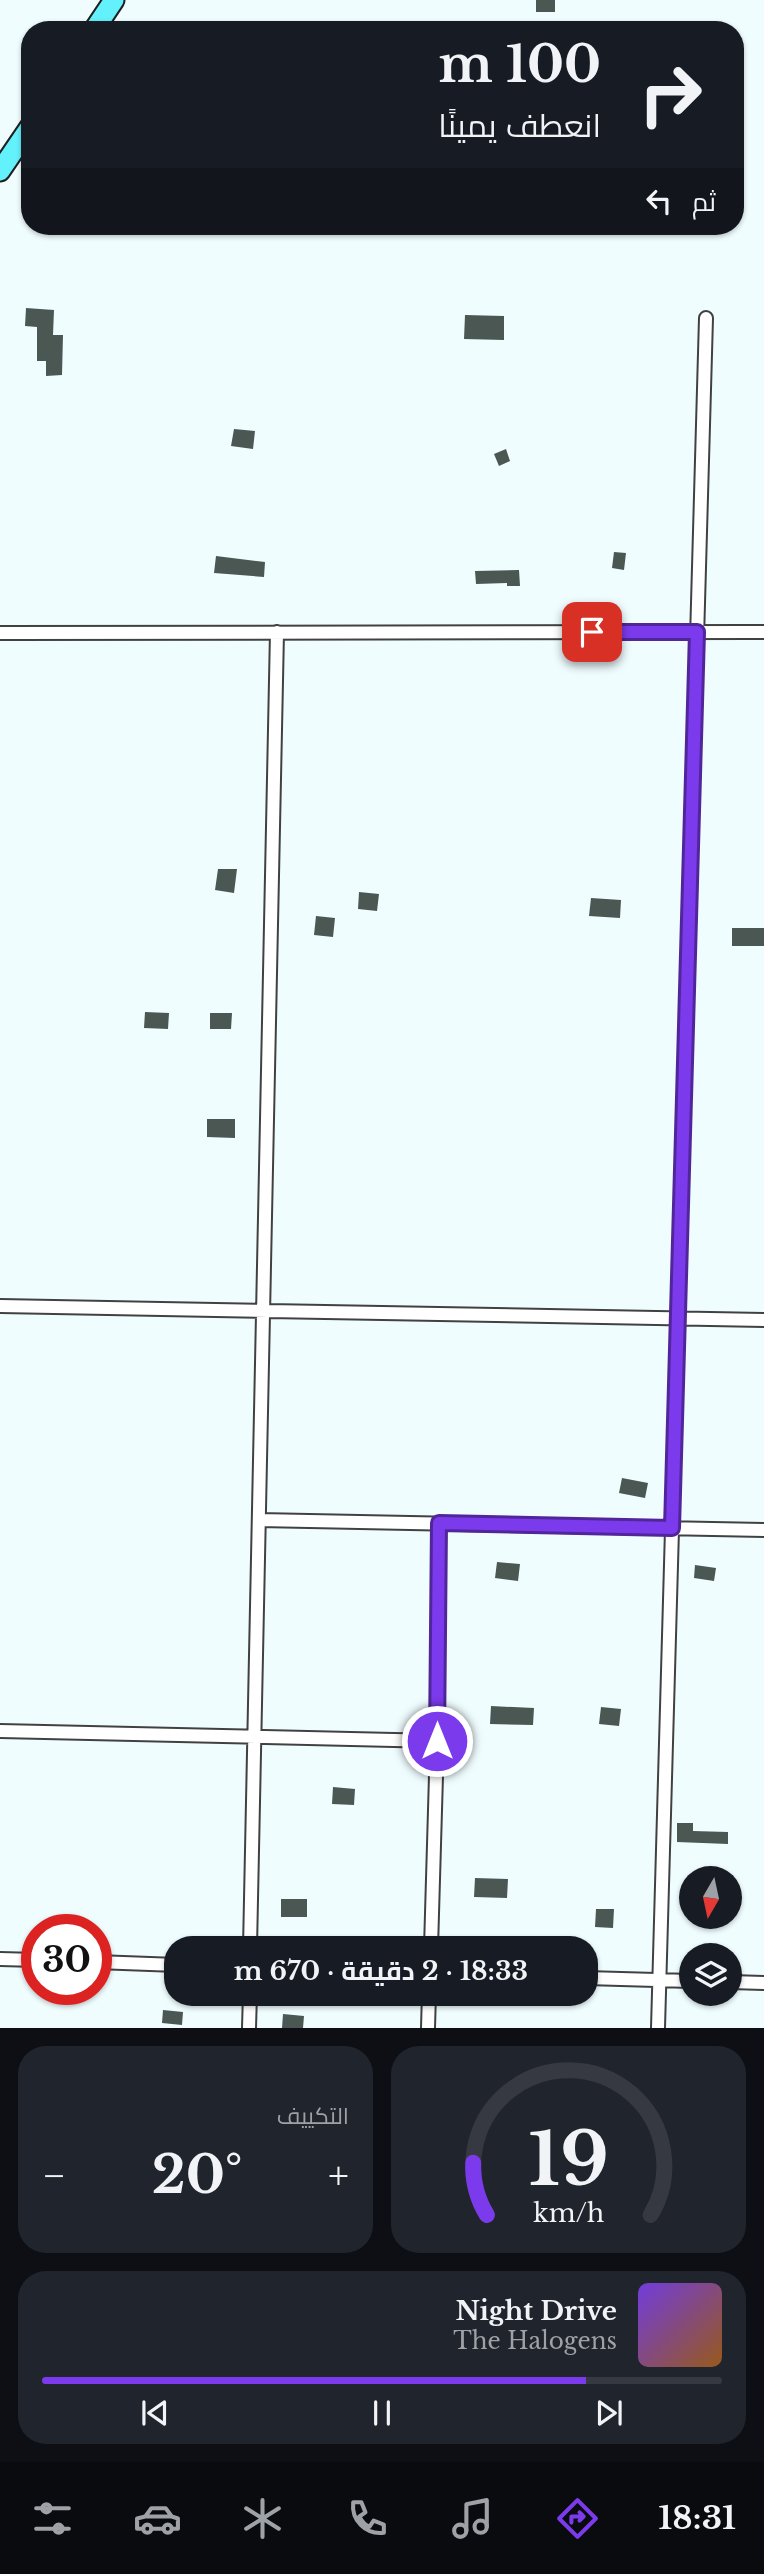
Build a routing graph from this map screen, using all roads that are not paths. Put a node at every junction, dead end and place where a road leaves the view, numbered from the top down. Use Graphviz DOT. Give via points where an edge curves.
graph roads {
  1 [pos="114,0"];
  2 [pos="100,21"];
  3 [pos="21,140"];
  4 [pos="0,172"];
  5 [pos="706,318"];
  6 [pos="277,632"];
  7 [pos="697,632"];
  8 [pos="764,632"];
  9 [pos="0,633"];
  10 [pos="0,1306"];
  11 [pos="263,1311"];
  12 [pos="678,1319"];
  13 [pos="764,1320"];
  14 [pos="259,1520"];
  15 [pos="439,1523"];
  16 [pos="672,1528"];
  17 [pos="764,1530"];
  18 [pos="0,1731"];
  19 [pos="255,1737"];
  20 [pos="437,1741"];
  21 [pos="250,1936"];
  22 [pos="431,1936"];
  23 [pos="0,1959"];
  24 [pos="21,1960"];
  25 [pos="112,1963"];
  26 [pos="164,1965"];
  27 [pos="598,1978"];
  28 [pos="659,1980"];
  29 [pos="679,1981"];
  30 [pos="742,1982"];
  31 [pos="764,1983"];
  32 [pos="250,2006"];
  33 [pos="429,2006"];
  34 [pos="249,2028"];
  35 [pos="428,2028"];
  36 [pos="658,2028"];
  1 -- 2 [label="main road"];
  3 -- 4 [label="main road"];
  5 -- 7 [label="street"];
  6 -- 7 [label="street"];
  6 -- 9 [label="street"];
  6 -- 11 [label="street"];
  7 -- 8 [label="street"];
  7 -- 12 [label="street"];
  10 -- 11 [label="street"];
  11 -- 12 [label="street"];
  11 -- 14 [label="street"];
  12 -- 13 [label="street"];
  12 -- 16 [label="street"];
  14 -- 15 [label="street"];
  14 -- 19 [label="street"];
  15 -- 16 [label="street"];
  15 -- 20 [label="street"];
  16 -- 17 [label="street"];
  16 -- 28 [label="street"];
  18 -- 19 [label="street"];
  19 -- 20 [label="street"];
  19 -- 21 [label="street"];
  20 -- 22 [label="street"];
  23 -- 24 [label="street"];
  25 -- 26 [label="street"];
  27 -- 28 [label="street"];
  28 -- 29 [label="street"];
  28 -- 36 [label="street"];
  30 -- 31 [label="street"];
  32 -- 34 [label="street"];
  33 -- 35 [label="street"];
}
